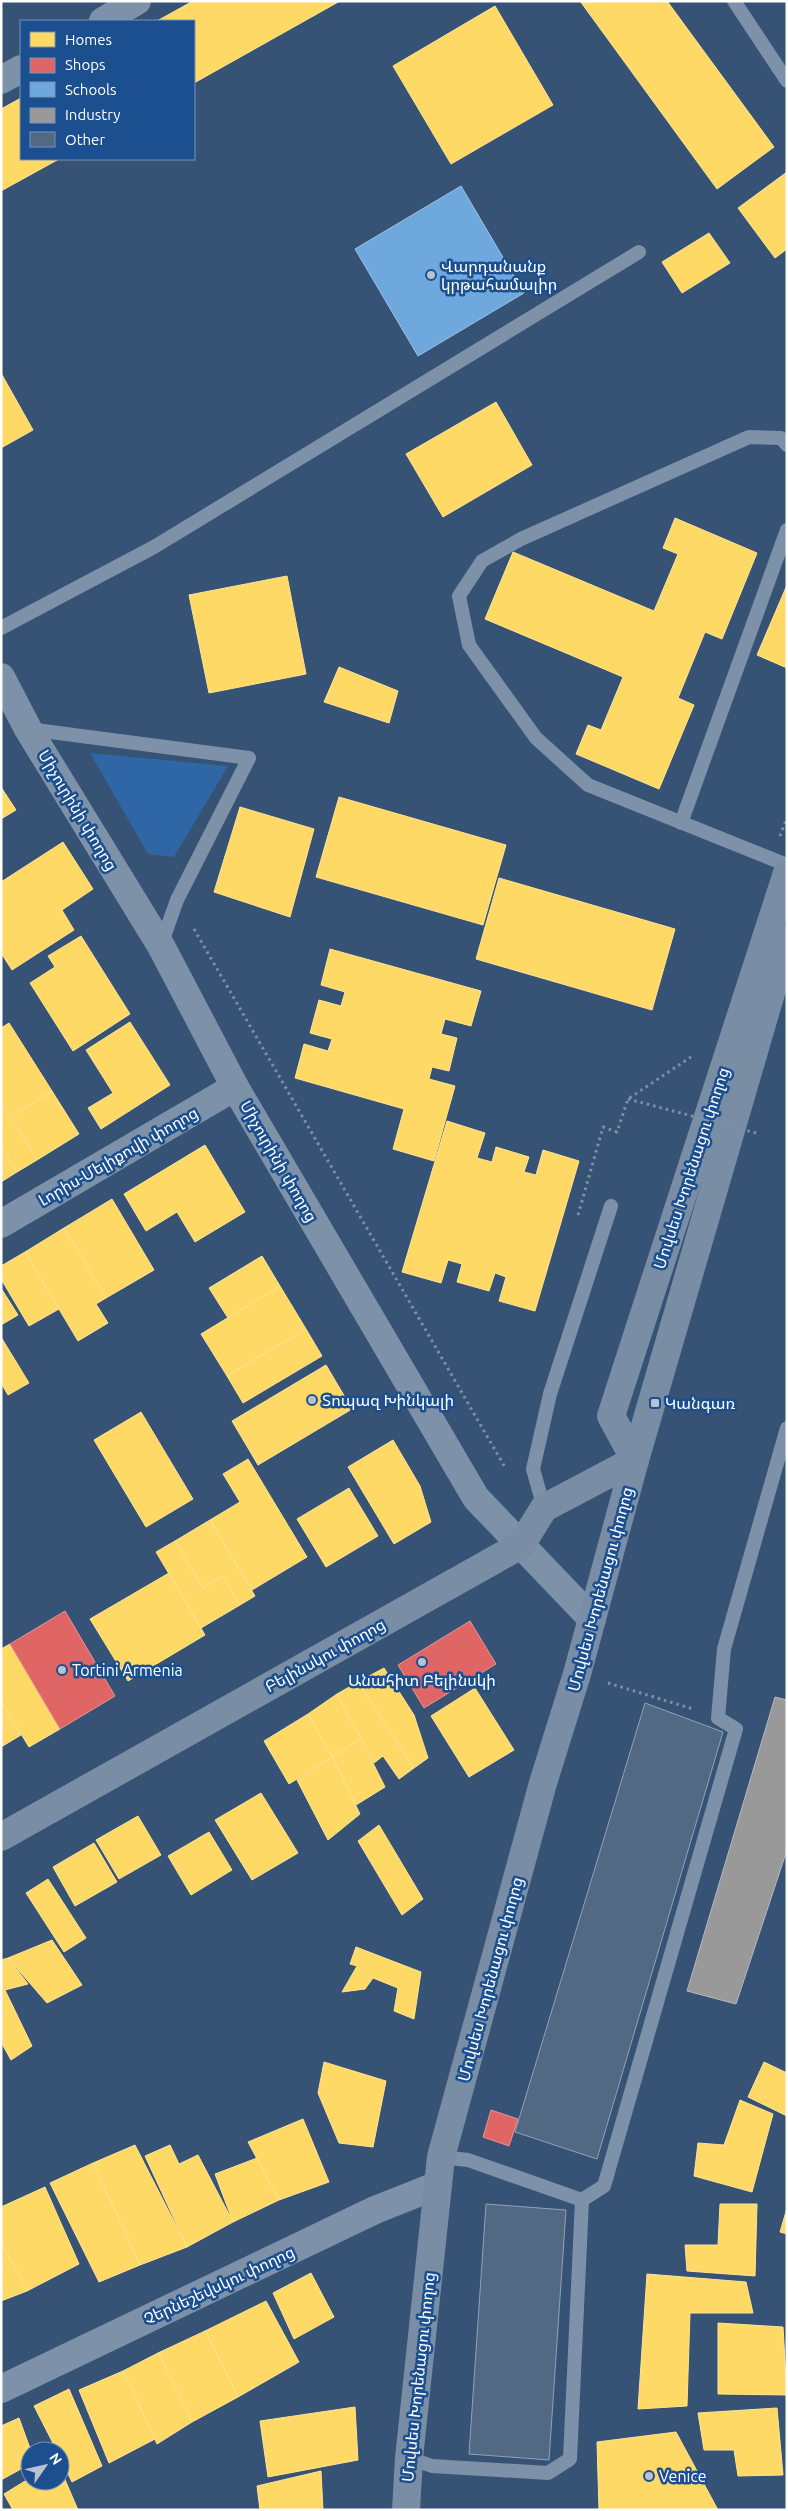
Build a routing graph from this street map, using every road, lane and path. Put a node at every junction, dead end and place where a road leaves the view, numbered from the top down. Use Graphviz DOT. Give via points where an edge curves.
graph roads {
  1 [pos="137,1"];
  2 [pos="734,1"];
  3 [pos="105,20"];
  4 [pos="20,70"];
  5 [pos="1,80"];
  6 [pos="787,81"];
  7 [pos="639,252"];
  8 [pos="787,446"];
  9 [pos="787,530"];
  10 [pos="1,628"];
  11 [pos="1,677"];
  12 [pos="28,729"];
  13 [pos="681,823"];
  14 [pos="787,864"];
  15 [pos="787,873"];
  16 [pos="177,900"];
  17 [pos="787,938"];
  18 [pos="161,946"];
  19 [pos="235,1087"];
  20 [pos="756,1133"];
  21 [pos="611,1206"];
  22 [pos="576,1222"];
  23 [pos="1,1224"];
  24 [pos="787,1428"];
  25 [pos="635,1460"];
  26 [pos="509,1461"];
  27 [pos="544,1508"];
  28 [pos="521,1545"];
  29 [pos="592,1619"];
  30 [pos="602,1681"];
  31 [pos="694,1710"];
  32 [pos="1,1836"];
  33 [pos="441,2156"];
  34 [pos="438,2185"];
  35 [pos="582,2200"];
  36 [pos="1,2389"];
  37 [pos="409,2458"];
  38 [pos="406,2510"];
  1 -- 3 [label="street"];
  2 -- 6 [label="lane"];
  4 -- 5 [label="street"];
  7 -- 10 [label="lane" via="154,547"];
  8 -- 13 [label="lane" via="781,438 748,437 521,539 482,561 459,596 469,645 536,738 588,785"];
  9 -- 13 [label="lane"];
  11 -- 12 [label="street, Միչուրինի փողոց"];
  12 -- 16 [label="lane" via="249,758"];
  12 -- 18 [label="street, Միչուրինի փողոց"];
  13 -- 14 [label="lane"];
  15 -- 25 [label="main road, Մովսես Խորենացու փողոց" via="611,1416"];
  16 -- 18 [label="lane"];
  16 -- 26 [label="path" via="506,1470"];
  17 -- 25 [label="main road, Մովսես Խորենացու փողոց"];
  18 -- 19 [label="street, Միչուրինի փողոց"];
  19 -- 23 [label="street, Լորիս-Մելիքովի փողոց"];
  19 -- 28 [label="street, Միչուրինի փողոց" via="476,1498"];
  20 -- 22 [label="path, bridge" via="628,1099 618,1132 603,1127"];
  21 -- 27 [label="lane" via="550,1394 533,1469"];
  24 -- 35 [label="lane" via="724,1649 718,1718 736,1729 604,2186"];
  25 -- 27 [label="main road"];
  25 -- 29 [label="main road, Մովսես Խորենացու փողոց"];
  27 -- 28 [label="main road, Բելինսկու փողոց"];
  28 -- 29 [label="street, Միչուրինի փողոց"];
  28 -- 32 [label="main road, Բելինսկու փողոց"];
  29 -- 33 [label="main road, Մովսես Խորենացու փողոց" via="543,1783"];
  30 -- 31 [label="path"];
  33 -- 34 [label="main road, Մովսես Խորենացու փողոց"];
  33 -- 35 [label="lane" via="468,2160"];
  34 -- 36 [label="street, Չերնեշեվսկու փողոց" via="366,2215"];
  34 -- 37 [label="main road, Մովսես Խորենացու փողոց"];
  35 -- 37 [label="lane" via="570,2459 548,2473 432,2466"];
  37 -- 38 [label="main road, Մովսես Խորենացու փողոց"];
}
